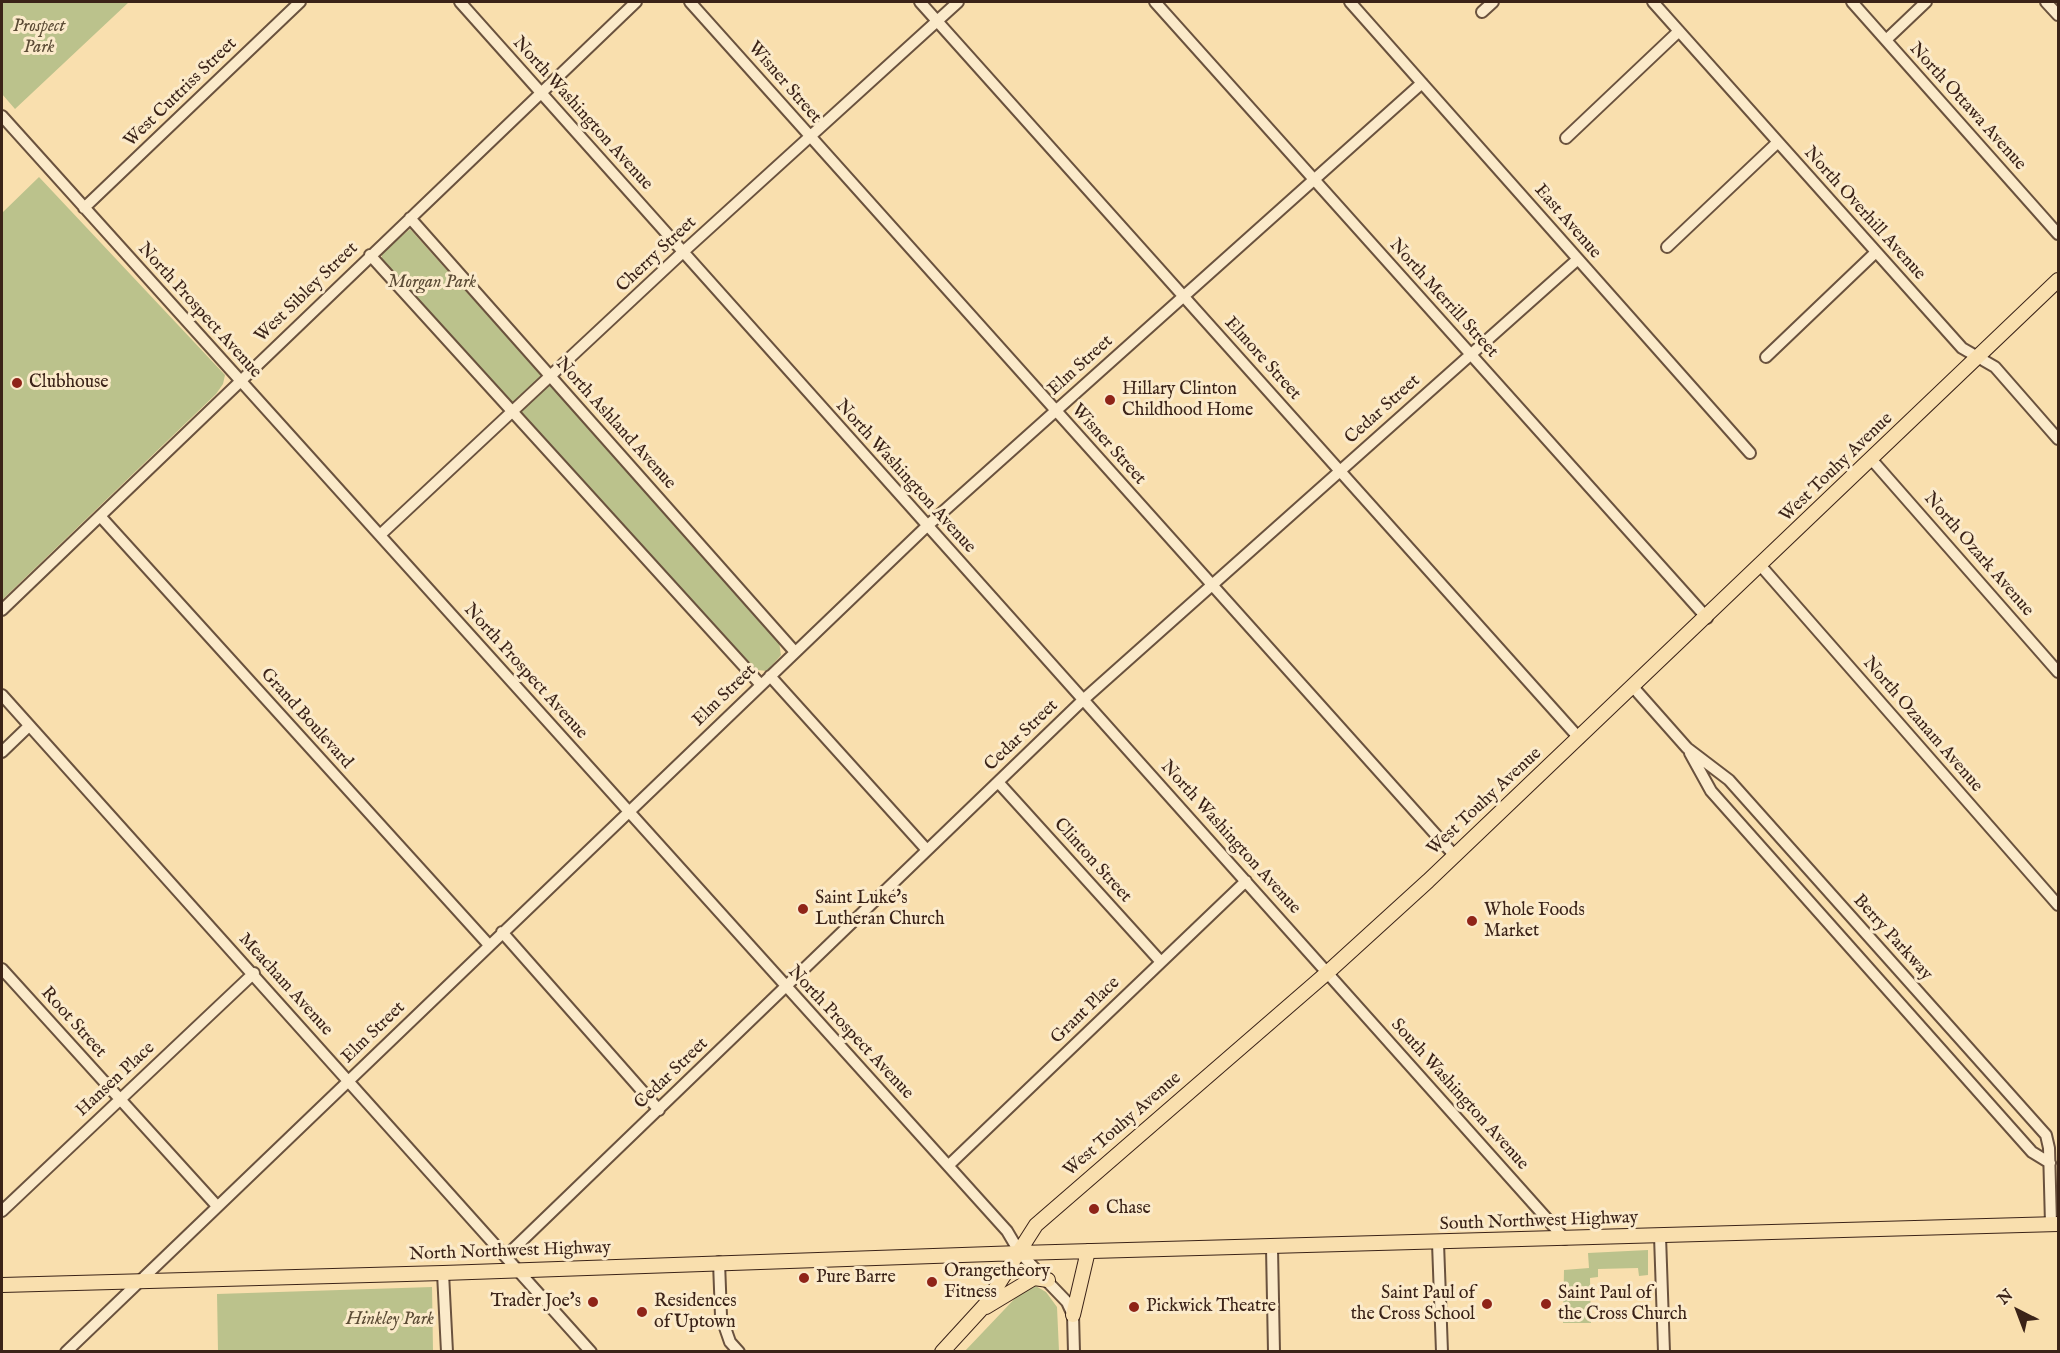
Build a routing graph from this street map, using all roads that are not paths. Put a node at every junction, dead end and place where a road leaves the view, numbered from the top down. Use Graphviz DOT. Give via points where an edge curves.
graph roads {
  1 [pos="300,2"];
  2 [pos="460,2"];
  3 [pos="636,2"];
  4 [pos="690,2"];
  5 [pos="920,2"];
  6 [pos="958,2"];
  7 [pos="1155,2"];
  8 [pos="1350,2"];
  9 [pos="1493,2"];
  10 [pos="1653,2"];
  11 [pos="1852,2"];
  12 [pos="1926,2"];
  13 [pos="2046,2"];
  14 [pos="1482,12"];
  15 [pos="2058,15"];
  16 [pos="937,20"];
  17 [pos="1679,31"];
  18 [pos="1886,40"];
  19 [pos="1422,82"];
  20 [pos="541,92"];
  21 [pos="2,116"];
  22 [pos="809,137"];
  23 [pos="1566,138"];
  24 [pos="1778,142"];
  25 [pos="1314,179"];
  26 [pos="84,208"];
  27 [pos="410,218"];
  28 [pos="2058,234"];
  29 [pos="1667,247"];
  30 [pos="683,252"];
  31 [pos="1876,252"];
  32 [pos="370,255"];
  33 [pos="1578,259"];
  34 [pos="2058,280"];
  35 [pos="1184,296"];
  36 [pos="1470,355"];
  37 [pos="1766,357"];
  38 [pos="1978,357"];
  39 [pos="550,376"];
  40 [pos="240,380"];
  41 [pos="513,411"];
  42 [pos="1056,411"];
  43 [pos="2058,439"];
  44 [pos="1750,453"];
  45 [pos="1872,460"];
  46 [pos="1340,471"];
  47 [pos="100,516"];
  48 [pos="927,526"];
  49 [pos="380,535"];
  50 [pos="1761,566"];
  51 [pos="1212,585"];
  52 [pos="2,610"];
  53 [pos="1707,618"];
  54 [pos="795,652"];
  55 [pos="2058,672"];
  56 [pos="770,676"];
  57 [pos="761,685"];
  58 [pos="1633,687"];
  59 [pos="2,695"];
  60 [pos="1083,700"];
  61 [pos="29,726"];
  62 [pos="1579,738"];
  63 [pos="1687,748"];
  64 [pos="2,752"];
  65 [pos="998,782"];
  66 [pos="628,812"];
  67 [pos="927,850"];
  68 [pos="1455,856"];
  69 [pos="1246,881"];
  70 [pos="2058,905"];
  71 [pos="502,932"];
  72 [pos="489,945"];
  73 [pos="1161,962"];
  74 [pos="2,969"];
  75 [pos="1328,972"];
  76 [pos="254,974"];
  77 [pos="786,987"];
  78 [pos="348,1080"];
  79 [pos="120,1099"];
  80 [pos="659,1110"];
  81 [pos="949,1164"];
  82 [pos="2050,1164"];
  83 [pos="217,1206"];
  84 [pos="2,1210"];
  85 [pos="2055,1224"];
  86 [pos="1660,1236"];
  87 [pos="1565,1239"];
  88 [pos="1438,1243"];
  89 [pos="1272,1248"];
  90 [pos="1088,1251"];
  91 [pos="1020,1253"];
  92 [pos="506,1256"];
  93 [pos="719,1262"];
  94 [pos="519,1270"];
  95 [pos="443,1274"];
  96 [pos="139,1281"];
  97 [pos="1048,1281"];
  98 [pos="3,1284"];
  99 [pos="979,1312"];
  100 [pos="1073,1315"];
  101 [pos="66,1352"];
  102 [pos="447,1352"];
  103 [pos="591,1352"];
  104 [pos="739,1352"];
  105 [pos="942,1352"];
  106 [pos="1074,1352"];
  107 [pos="1274,1352"];
  108 [pos="1442,1352"];
  109 [pos="1664,1352"];
  1 -- 26 [label="street, West Cuttriss Street"];
  2 -- 20 [label="street, North Washington Avenue"];
  3 -- 20 [label="street, West Sibley Street"];
  4 -- 22 [label="street, Wisner Street"];
  5 -- 16 [label="street, Elmore Street"];
  6 -- 16 [label="street, Cherry Street"];
  7 -- 25 [label="street, North Merrill Street"];
  8 -- 19 [label="street, East Avenue"];
  9 -- 14 [label="street"];
  10 -- 17 [label="street, North Overhill Avenue"];
  11 -- 18 [label="street, North Ottawa Avenue"];
  12 -- 18 [label="street"];
  13 -- 15 [label="street"];
  16 -- 22 [label="street, Cherry Street"];
  16 -- 35 [label="street, Elmore Street"];
  17 -- 23 [label="street"];
  17 -- 24 [label="street, North Overhill Avenue"];
  18 -- 28 [label="street, North Ottawa Avenue"];
  19 -- 25 [label="street, Elm Street"];
  19 -- 33 [label="street, East Avenue"];
  20 -- 27 [label="street, West Sibley Street"];
  20 -- 30 [label="street, North Washington Avenue"];
  21 -- 26 [label="street, North Prospect Avenue"];
  22 -- 30 [label="street, Cherry Street"];
  22 -- 42 [label="street, Wisner Street"];
  24 -- 29 [label="street"];
  24 -- 31 [label="street, North Overhill Avenue"];
  25 -- 35 [label="street, Elm Street"];
  25 -- 36 [label="street, North Merrill Street"];
  26 -- 40 [label="street, North Prospect Avenue"];
  27 -- 32 [label="street, West Sibley Street"];
  27 -- 39 [label="street, North Ashland Avenue"];
  30 -- 39 [label="street, Cherry Street"];
  30 -- 48 [label="street, North Washington Avenue"];
  31 -- 37 [label="street"];
  31 -- 38 [label="street, North Overhill Avenue" via="1962,348"];
  32 -- 40 [label="street, West Sibley Street"];
  32 -- 41 [label="street"];
  33 -- 36 [label="street, Cedar Street"];
  33 -- 44 [label="street, East Avenue"];
  34 -- 38 [label="main road, West Touhy Avenue"];
  35 -- 42 [label="street, Elm Street"];
  35 -- 46 [label="street, Elmore Street"];
  36 -- 46 [label="street, Cedar Street"];
  36 -- 53 [label="street, North Merrill Street"];
  38 -- 43 [label="street, North Overhill Avenue" via="1995,367"];
  38 -- 45 [label="main road, West Touhy Avenue"];
  39 -- 41 [label="street, Cherry Street"];
  39 -- 54 [label="street, North Ashland Avenue"];
  40 -- 47 [label="street, West Sibley Street"];
  40 -- 49 [label="street, North Prospect Avenue"];
  41 -- 49 [label="street, Cherry Street"];
  41 -- 57 [label="street"];
  42 -- 48 [label="street, Elm Street"];
  42 -- 51 [label="street, Wisner Street"];
  45 -- 50 [label="main road, West Touhy Avenue"];
  45 -- 55 [label="street, North Ozark Avenue"];
  46 -- 51 [label="street, Cedar Street"];
  46 -- 62 [label="street, Elmore Street"];
  47 -- 52 [label="street, West Sibley Street"];
  47 -- 72 [label="street, Grand Boulevard"];
  48 -- 54 [label="street, Elm Street"];
  48 -- 60 [label="street, North Washington Avenue"];
  49 -- 66 [label="street, North Prospect Avenue"];
  50 -- 53 [label="main road, West Touhy Avenue"];
  50 -- 70 [label="street, North Ozanam Avenue"];
  51 -- 60 [label="street, Cedar Street"];
  51 -- 68 [label="street, Wisner Street"];
  53 -- 58 [label="main road, West Touhy Avenue"];
  54 -- 56 [label="street, Elm Street"];
  56 -- 57 [label="street, Elm Street"];
  56 -- 67 [label="street"];
  57 -- 66 [label="street, Elm Street"];
  58 -- 62 [label="main road, West Touhy Avenue"];
  58 -- 63 [label="street, Berry Parkway"];
  59 -- 61 [label="street, Meacham Avenue"];
  60 -- 65 [label="street, Cedar Street"];
  60 -- 69 [label="street, North Washington Avenue"];
  61 -- 64 [label="street"];
  61 -- 76 [label="street, Meacham Avenue"];
  62 -- 68 [label="main road, West Touhy Avenue"];
  63 -- 82 [label="street, Berry Parkway" via="1711,791 2032,1152"];
  63 -- 82 [label="street, Berry Parkway" via="1729,780 2046,1135"];
  65 -- 67 [label="street, Cedar Street"];
  65 -- 73 [label="street, Clinton Street"];
  66 -- 71 [label="street, Elm Street"];
  66 -- 77 [label="street, North Prospect Avenue"];
  67 -- 77 [label="street, Cedar Street"];
  68 -- 75 [label="main road, West Touhy Avenue"];
  69 -- 73 [label="street, Grant Place"];
  69 -- 75 [label="street, North Washington Avenue"];
  71 -- 72 [label="street, Elm Street"];
  71 -- 80 [label="street"];
  72 -- 78 [label="street, Elm Street"];
  73 -- 81 [label="street, Grant Place"];
  74 -- 79 [label="street, Root Street"];
  75 -- 87 [label="street, South Washington Avenue"];
  75 -- 91 [label="main road, West Touhy Avenue" via="1036,1225"];
  76 -- 78 [label="street, Meacham Avenue"];
  76 -- 79 [label="street, Hansen Place"];
  77 -- 80 [label="street, Cedar Street"];
  77 -- 81 [label="street, North Prospect Avenue"];
  78 -- 83 [label="street, Elm Street"];
  78 -- 92 [label="street, Meacham Avenue"];
  79 -- 83 [label="street, Root Street"];
  79 -- 84 [label="street, Hansen Place"];
  80 -- 92 [label="street, Cedar Street"];
  81 -- 91 [label="street, North Prospect Avenue" via="1012,1236"];
  82 -- 85 [label="street, Berry Parkway"];
  83 -- 96 [label="street, Elm Street"];
  85 -- 86 [label="main road, South Northwest Highway"];
  86 -- 87 [label="main road, South Northwest Highway"];
  86 -- 109 [label="street"];
  87 -- 88 [label="main road, South Northwest Highway"];
  88 -- 89 [label="main road, South Northwest Highway"];
  88 -- 108 [label="street"];
  89 -- 90 [label="main road, South Northwest Highway"];
  89 -- 107 [label="street"];
  90 -- 91 [label="main road, South Northwest Highway"];
  90 -- 100 [label="main road"];
  91 -- 93 [label="main road, North Northwest Highway"];
  91 -- 97 [label="street, North Prospect Avenue"];
  91 -- 99 [label="main road, West Touhy Avenue"];
  92 -- 94 [label="street, Meacham Avenue"];
  93 -- 94 [label="main road, North Northwest Highway"];
  93 -- 104 [label="street" via="721,1316 730,1342"];
  94 -- 95 [label="main road, North Northwest Highway"];
  94 -- 103 [label="street, Meacham Avenue"];
  95 -- 96 [label="main road, North Northwest Highway"];
  95 -- 102 [label="street"];
  96 -- 98 [label="main road, North Northwest Highway"];
  96 -- 101 [label="street, Elm Street"];
  97 -- 99 [label="main road" via="1034,1278 1023,1282"];
  97 -- 100 [label="street, North Prospect Avenue" via="1068,1302"];
  99 -- 105 [label="main road, West Touhy Avenue"];
  100 -- 106 [label="street"];
}
